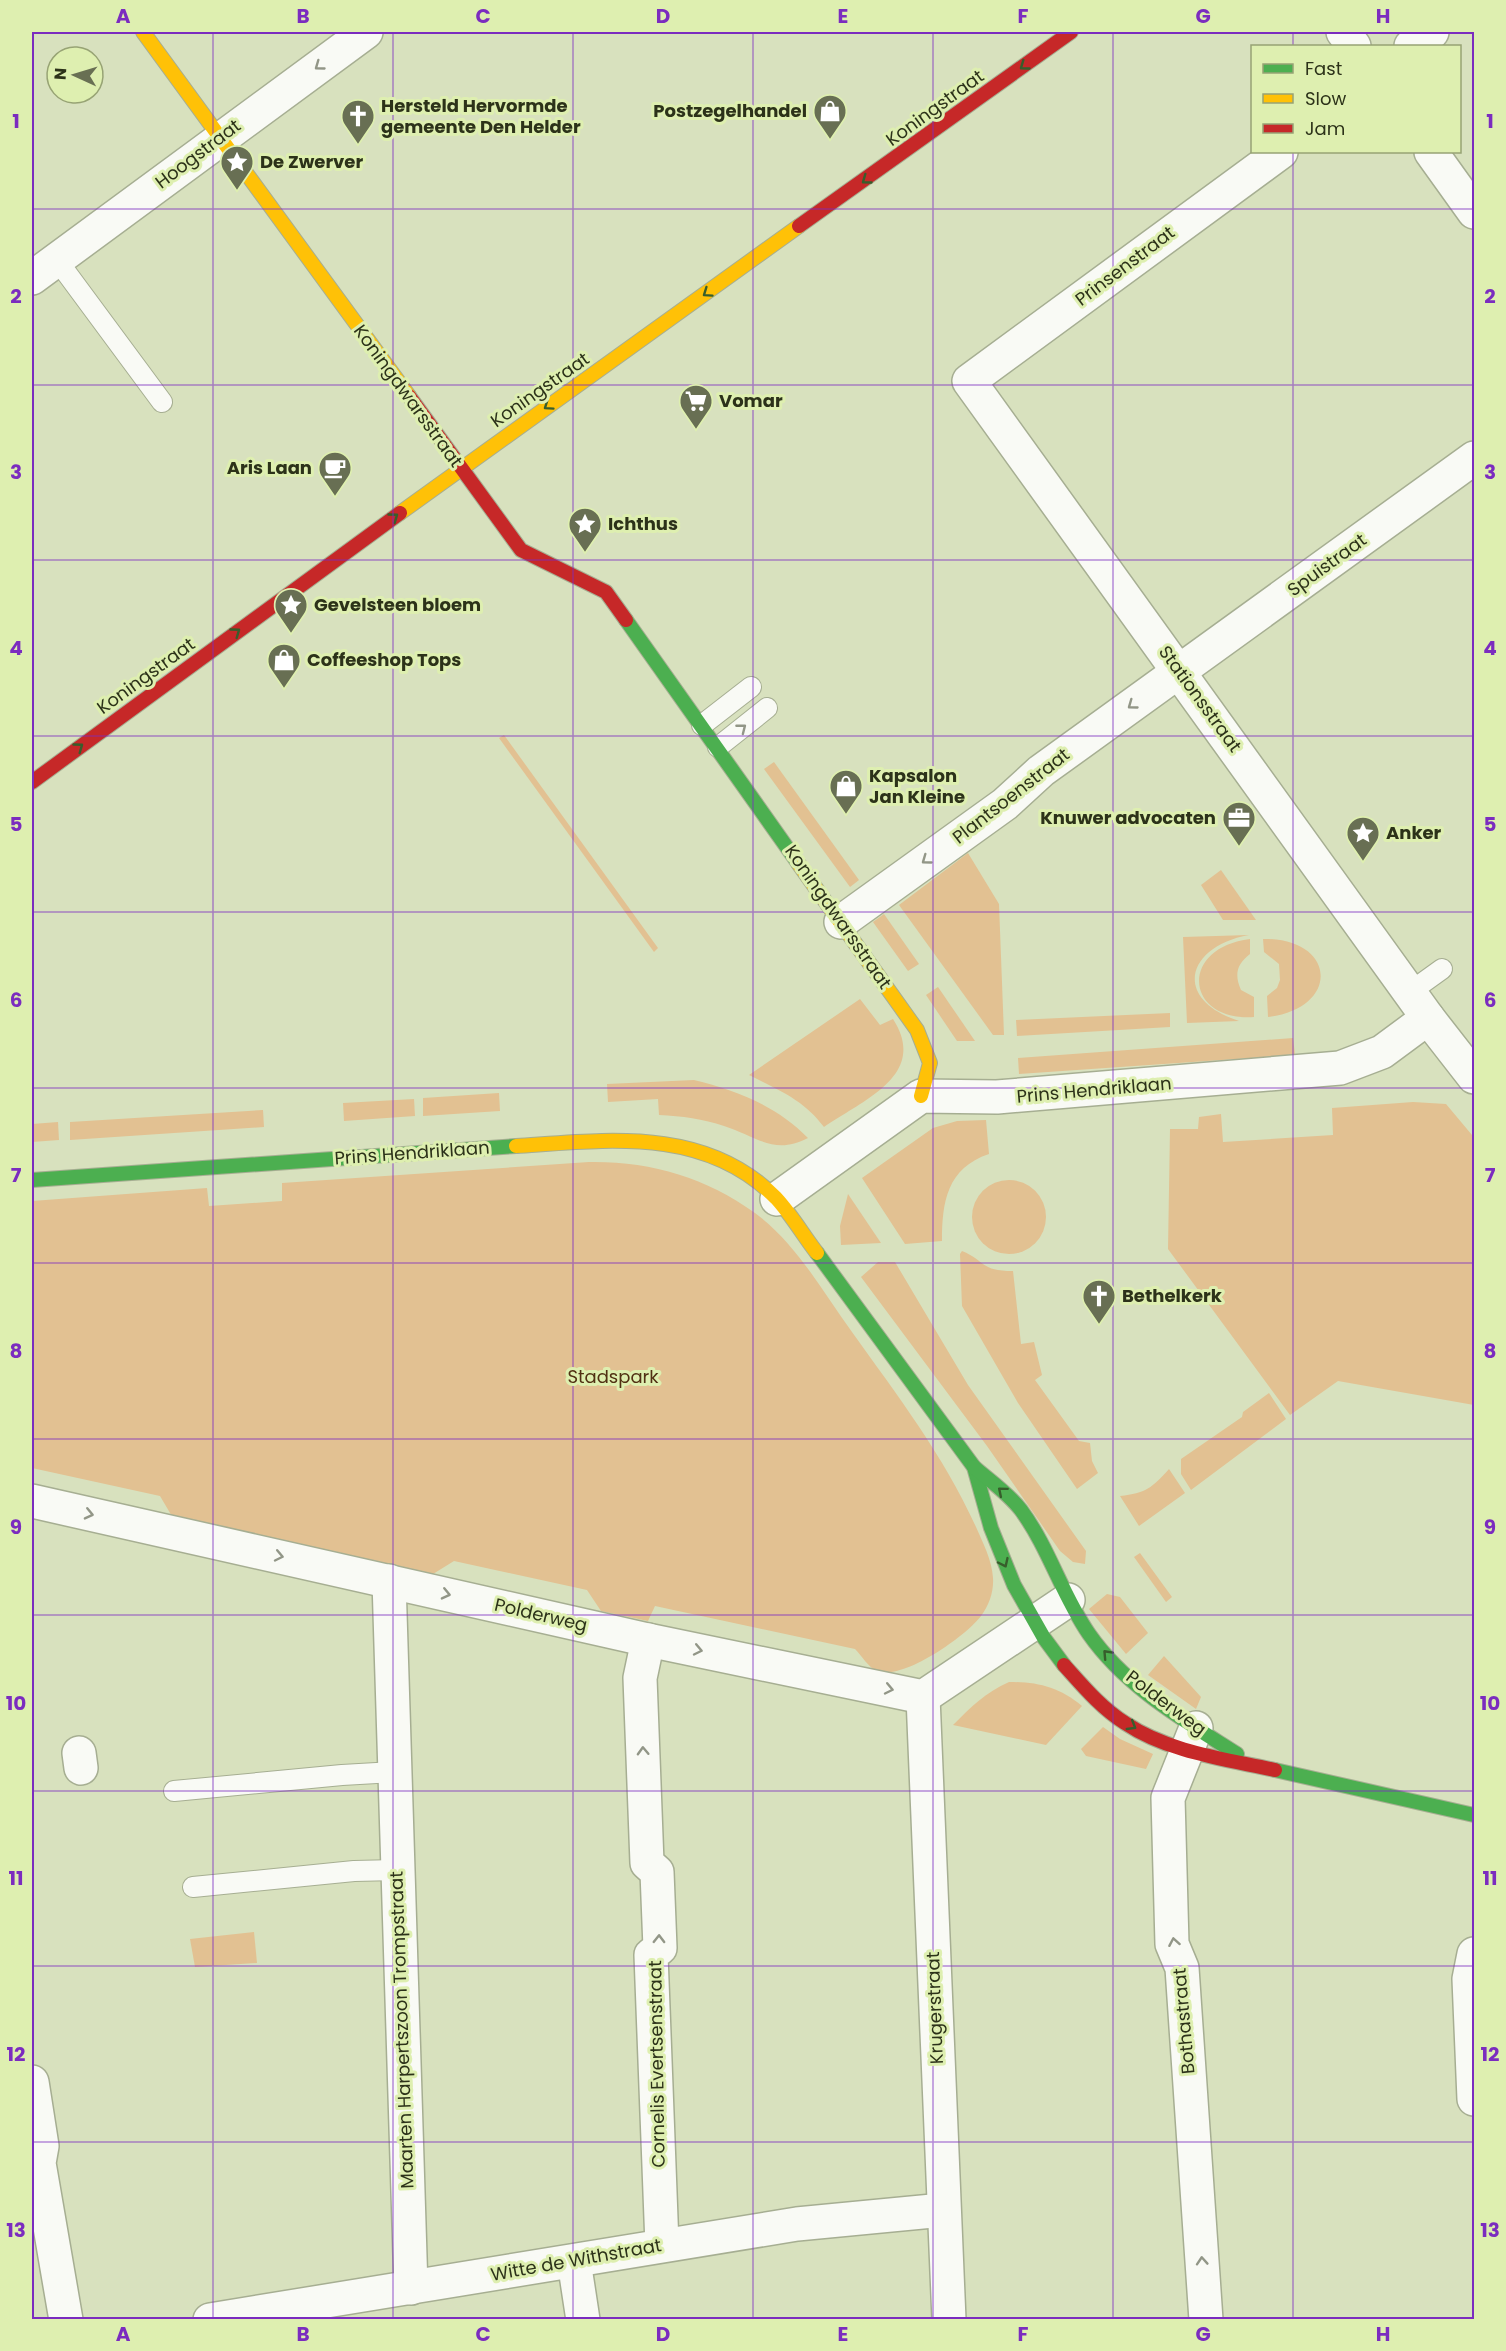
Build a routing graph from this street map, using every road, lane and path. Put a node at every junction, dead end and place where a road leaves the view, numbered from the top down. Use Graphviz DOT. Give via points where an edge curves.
graph roads {
  1 [pos="143,32"];
  2 [pos="366,32"];
  3 [pos="1071,32"];
  4 [pos="1343,32"];
  5 [pos="1432,32"];
  6 [pos="1353,45"];
  7 [pos="1412,45"];
  8 [pos="221,136"];
  9 [pos="1280,153"];
  10 [pos="1432,153"];
  11 [pos="1474,212"];
  12 [pos="45,268"];
  13 [pos="969,381"];
  14 [pos="162,402"];
  15 [pos="1474,458"];
  16 [pos="460,468"];
  17 [pos="1180,671"];
  18 [pos="751,687"];
  19 [pos="767,708"];
  20 [pos="702,725"];
  21 [pos="718,747"];
  22 [pos="32,782"];
  23 [pos="841,922"];
  24 [pos="1442,969"];
  25 [pos="1419,1005"];
  26 [pos="1474,1077"];
  27 [pos="921,1096"];
  28 [pos="32,1180"];
  29 [pos="777,1199"];
  30 [pos="974,1467"];
  31 [pos="32,1501"];
  32 [pos="389,1581"];
  33 [pos="1068,1600"];
  34 [pos="1033,1625"];
  35 [pos="648,1640"];
  36 [pos="923,1696"];
  37 [pos="1191,1740"];
  38 [pos="1253,1765"];
  39 [pos="394,1773"];
  40 [pos="174,1791"];
  41 [pos="1474,1815"];
  42 [pos="397,1870"];
  43 [pos="193,1887"];
  44 [pos="1474,1954"];
  45 [pos="32,2082"];
  46 [pos="1474,2099"];
  47 [pos="35,2164"];
  48 [pos="943,2210"];
  49 [pos="662,2245"];
  50 [pos="574,2261"];
  51 [pos="411,2288"];
  52 [pos="327,2310"];
  53 [pos="66,2319"];
  54 [pos="210,2319"];
  55 [pos="583,2319"];
  56 [pos="949,2319"];
  57 [pos="1206,2319"];
  1 -- 8 [label="street, Koningdwarsstraat"];
  2 -- 8 [label="street, Hoogstraat, one-way"];
  3 -- 16 [label="street, Koningstraat, one-way"];
  4 -- 6 [label="street"];
  5 -- 7 [label="street"];
  8 -- 12 [label="street, Hoogstraat"];
  8 -- 16 [label="street, Koningdwarsstraat"];
  9 -- 13 [label="street, Prinsenstraat"];
  10 -- 11 [label="street"];
  12 -- 14 [label="lane"];
  13 -- 17 [label="street, Stationsstraat"];
  15 -- 17 [label="street, Spuistraat"];
  16 -- 20 [label="street, Koningdwarsstraat" via="521,550 606,592"];
  22 -- 16 [label="street, Koningstraat, one-way"];
  17 -- 23 [label="street, Plantsoenstraat, one-way"];
  17 -- 25 [label="street, Stationsstraat"];
  18 -- 20 [label="lane"];
  21 -- 19 [label="lane, one-way"];
  20 -- 21 [label="street, Koningdwarsstraat"];
  21 -- 23 [label="street, Koningdwarsstraat"];
  23 -- 27 [label="street, Koningdwarsstraat" via="917,1030 930,1064"];
  24 -- 25 [label="lane"];
  25 -- 26 [label="street, Stationsstraat"];
  25 -- 27 [label="street, Prins Hendriklaan" via="1382,1052 1340,1068 997,1097"];
  27 -- 29 [label="street"];
  28 -- 29 [label="street, Prins Hendriklaan" via="605,1140 655,1141 703,1151 736,1166 753,1175"];
  29 -- 30 [label="street, Prins Hendriklaan"];
  33 -- 30 [label="street, Polderweg, one-way" via="1010,1497"];
  30 -- 34 [label="street, Prins Hendriklaan, one-way" via="984,1512 1000,1555"];
  31 -- 32 [label="street, Polderweg, one-way"];
  32 -- 35 [label="street, Polderweg, one-way"];
  32 -- 39 [label="street, Maarten Harpertszoon Trompstraat"];
  33 -- 34 [label="street"];
  37 -- 33 [label="street, Polderweg, one-way" via="1090,1636"];
  34 -- 36 [label="street"];
  34 -- 37 [label="street, Polderweg, one-way" via="1061,1663 1101,1704 1130,1726"];
  35 -- 36 [label="street, Polderweg, one-way"];
  49 -- 35 [label="street, Cornelis Evertsenstraat, one-way" via="651,1956 660,1948 657,1872 647,1863 640,1678"];
  36 -- 48 [label="street, Krugerstraat"];
  37 -- 38 [label="street, Polderweg"];
  37 -- 38 [label="street, Polderweg"];
  57 -- 37 [label="street, Bothastraat, one-way" via="1182,1968 1172,1944 1168,1798"];
  38 -- 41 [label="street, Polderweg"];
  39 -- 40 [label="lane"];
  39 -- 42 [label="street, Maarten Harpertszoon Trompstraat"];
  42 -- 43 [label="lane"];
  42 -- 51 [label="street, Maarten Harpertszoon Trompstraat"];
  44 -- 46 [label="street" via="1469,1979"];
  45 -- 47 [label="street" via="42,2146"];
  47 -- 53 [label="street"];
  48 -- 49 [label="street, Witte de Withstraat" via="797,2224"];
  48 -- 56 [label="street, Krugerstraat"];
  49 -- 50 [label="street, Witte de Withstraat"];
  50 -- 51 [label="street, Witte de Withstraat"];
  50 -- 55 [label="street"];
  51 -- 52 [label="street, Witte de Withstraat"];
  52 -- 54 [label="street, Witte de Withstraat"];
}
